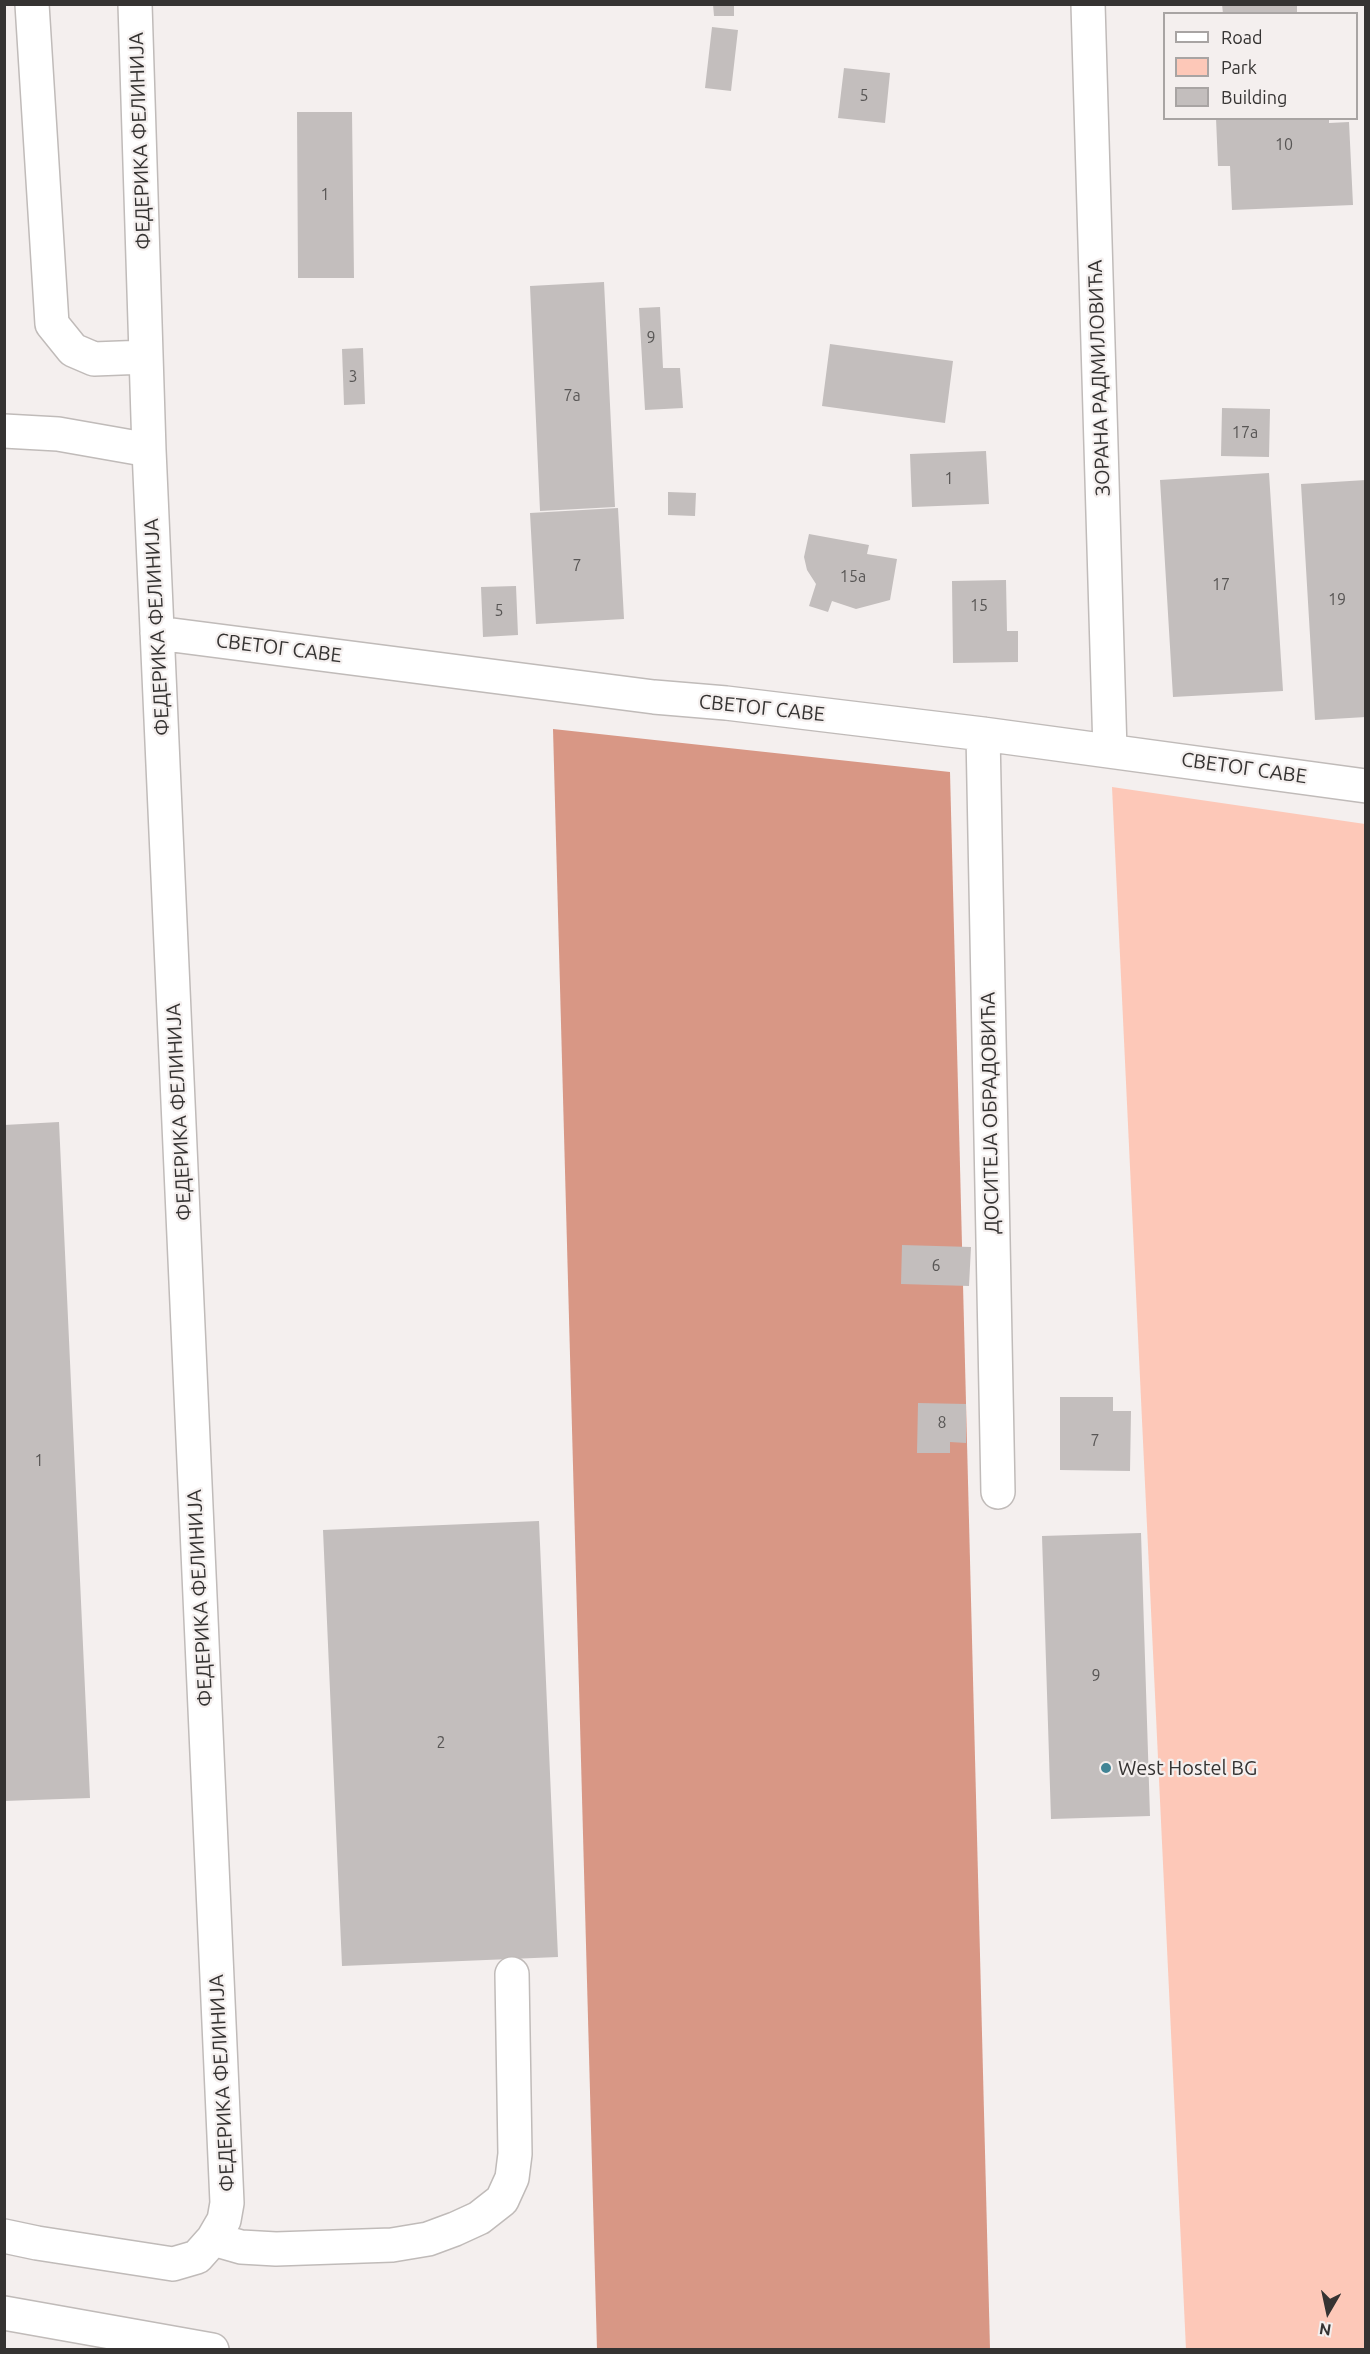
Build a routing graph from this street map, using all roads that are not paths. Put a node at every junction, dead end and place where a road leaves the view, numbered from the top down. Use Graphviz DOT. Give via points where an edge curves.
graph roads {
  1 [pos="32,4"];
  2 [pos="135,4"];
  3 [pos="1088,4"];
  4 [pos="146,357"];
  5 [pos="4,431"];
  6 [pos="149,450"];
  7 [pos="157,633"];
  8 [pos="983,734"];
  9 [pos="1110,751"];
  10 [pos="1365,786"];
  11 [pos="998,1492"];
  12 [pos="512,1974"];
  13 [pos="218,2229"];
  14 [pos="4,2236"];
  15 [pos="4,2313"];
  16 [pos="212,2349"];
  1 -- 4 [label="main road" via="52,324 73,350 94,359"];
  2 -- 4 [label="main road, ФЕДЕРИКА ФЕЛИНИЈА"];
  3 -- 9 [label="main road, ЗОРАНА РАДМИЛОВИЋА"];
  4 -- 6 [label="main road, ФЕДЕРИКА ФЕЛИНИЈА"];
  5 -- 6 [label="main road" via="58,434"];
  6 -- 7 [label="main road, ФЕДЕРИКА ФЕЛИНИЈА"];
  7 -- 8 [label="main road, СВЕТОГ САВЕ" via="654,697"];
  7 -- 13 [label="main road, ФЕДЕРИКА ФЕЛИНИЈА" via="227,2203"];
  8 -- 9 [label="main road, СВЕТОГ САВЕ"];
  8 -- 11 [label="main road, ДОСИТЕЈА ОБРАДОВИЋА"];
  9 -- 10 [label="main road, СВЕТОГ САВЕ"];
  12 -- 13 [label="main road" via="514,2154 512,2178 502,2200 456,2229 392,2245 241,2247"];
  13 -- 14 [label="main road" via="196,2257 173,2264"];
  15 -- 16 [label="main road"];
}
